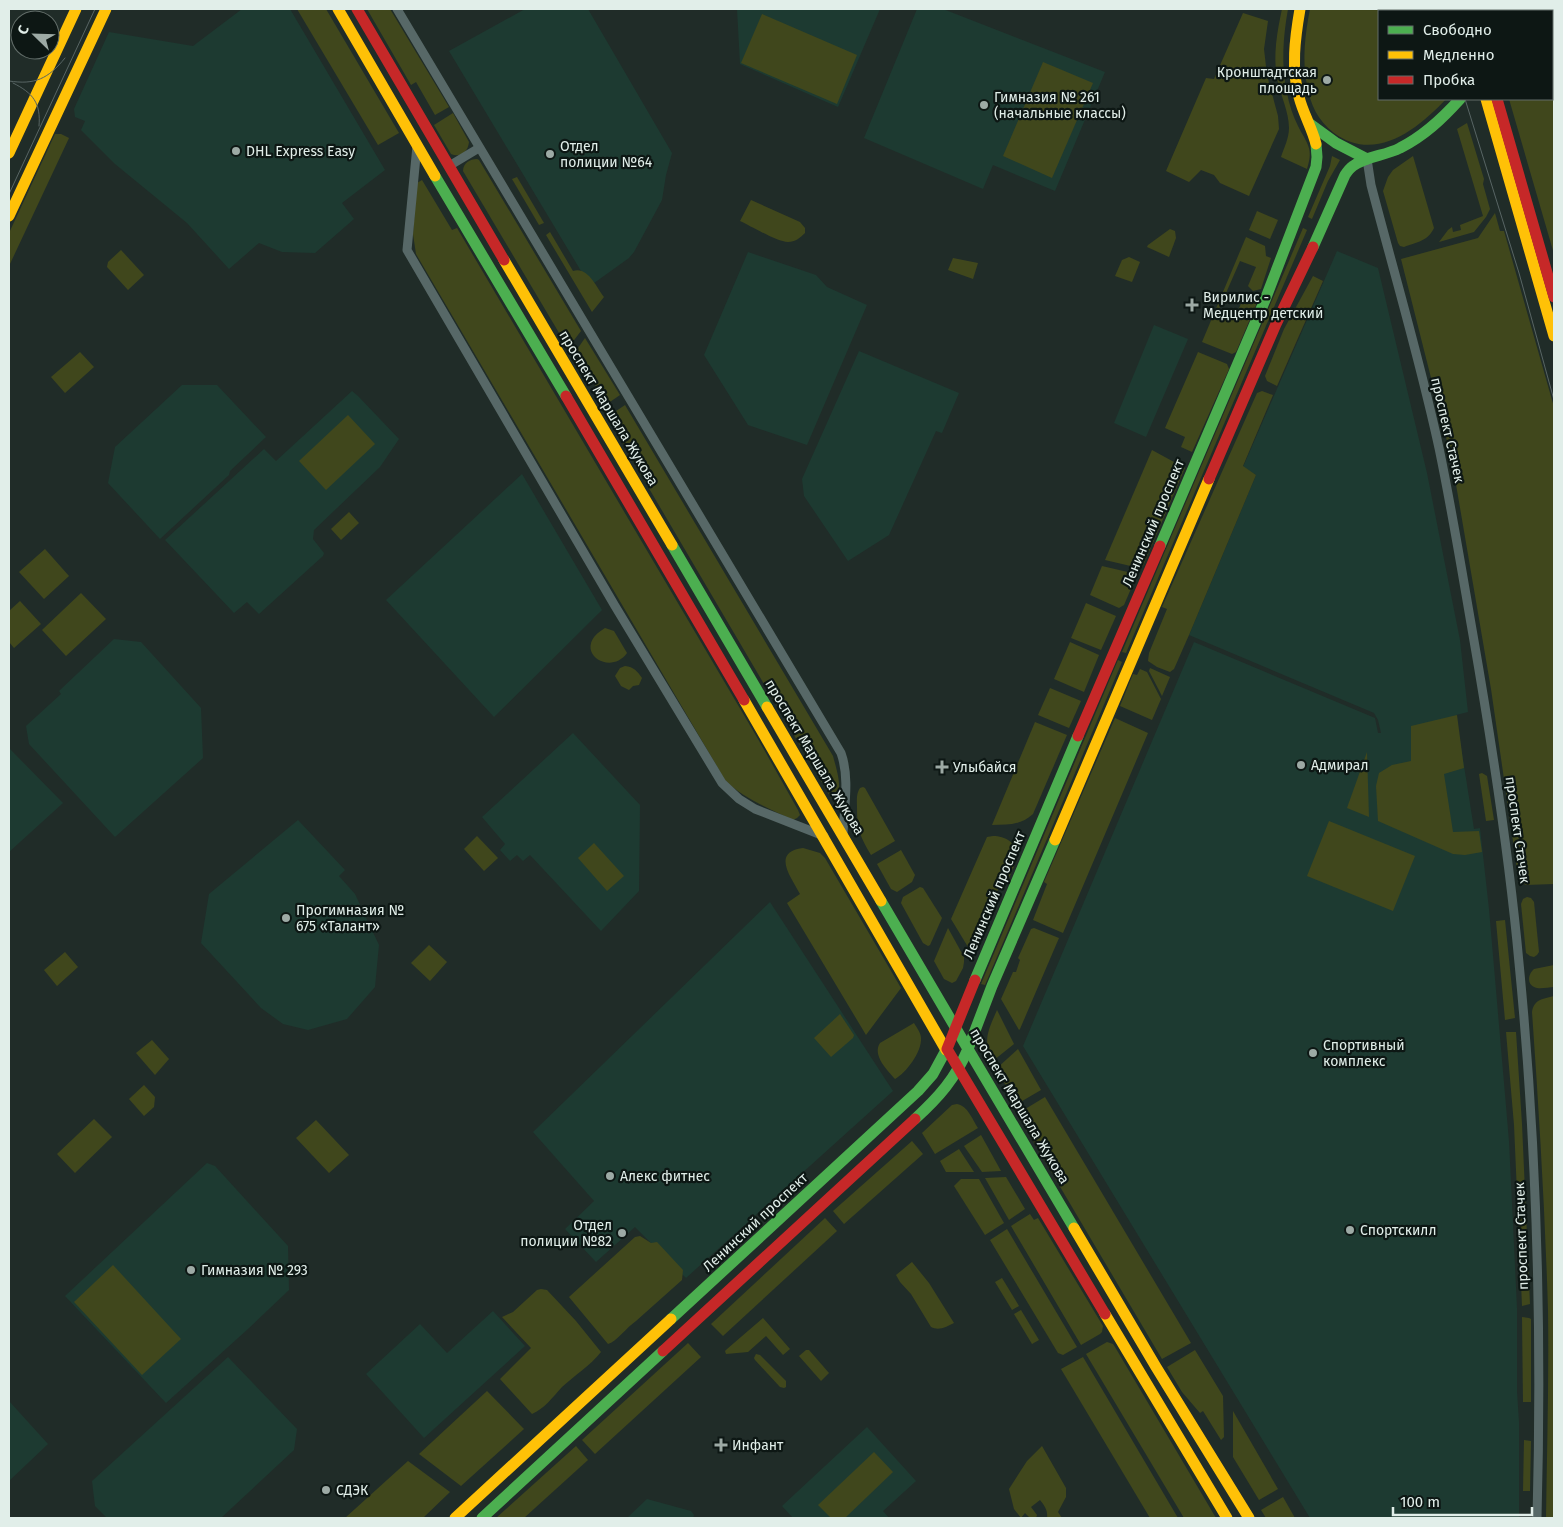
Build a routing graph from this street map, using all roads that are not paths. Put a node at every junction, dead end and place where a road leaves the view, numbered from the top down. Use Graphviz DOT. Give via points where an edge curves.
graph roads {
  1 [pos="76,9"];
  2 [pos="106,9"];
  3 [pos="338,9"];
  4 [pos="358,9"];
  5 [pos="397,9"];
  6 [pos="1300,9"];
  7 [pos="1459,100"];
  8 [pos="1486,100"];
  9 [pos="1497,100"];
  10 [pos="1309,124"];
  11 [pos="417,146"];
  12 [pos="479,148"];
  13 [pos="9,153"];
  14 [pos="1367,159"];
  15 [pos="449,166"];
  16 [pos="9,216"];
  17 [pos="1554,297"];
  18 [pos="1554,336"];
  19 [pos="843,834"];
  20 [pos="824,836"];
  21 [pos="955,1027"];
  22 [pos="968,1048"];
  23 [pos="948,1049"];
  24 [pos="960,1070"];
  25 [pos="455,1518"];
  26 [pos="482,1518"];
  27 [pos="1227,1518"];
  28 [pos="1249,1518"];
  29 [pos="1537,1518"];
  1 -- 13 [label="main road"];
  2 -- 16 [label="main road"];
  3 -- 11 [label="main road"];
  4 -- 15 [label="main road, проспект Маршала Жукова"];
  5 -- 12 [label="street"];
  6 -- 10 [label="main road" via="1295,69 1299,95"];
  7 -- 14 [label="main road" via="1420,137 1384,155"];
  8 -- 18 [label="main road"];
  9 -- 17 [label="main road"];
  10 -- 14 [label="main road" via="1336,144"];
  10 -- 21 [label="main road, Ленинский проспект" via="1317,147 1316,167 1265,300"];
  11 -- 20 [label="main road"];
  11 -- 20 [label="street" via="407,250 606,591 722,783 755,809"];
  12 -- 15 [label="street"];
  12 -- 19 [label="street" via="840,753 845,764"];
  14 -- 22 [label="main road" via="1353,166 1340,184 1276,324"];
  14 -- 29 [label="street, проспект Стачек" via="1440,456 1478,661 1509,870 1532,1124 1539,1311"];
  15 -- 19 [label="main road, проспект Маршала Жукова"];
  19 -- 21 [label="main road, проспект Маршала Жукова"];
  20 -- 23 [label="main road"];
  21 -- 22 [label="main road, проспект Маршала Жукова"];
  21 -- 23 [label="main road, Ленинский проспект"];
  22 -- 24 [label="main road"];
  22 -- 28 [label="main road, проспект Маршала Жукова"];
  23 -- 24 [label="main road"];
  23 -- 25 [label="main road, Ленинский проспект" via="918,1091"];
  24 -- 26 [label="main road" via="950,1086 931,1104"];
  24 -- 27 [label="main road"];
}
